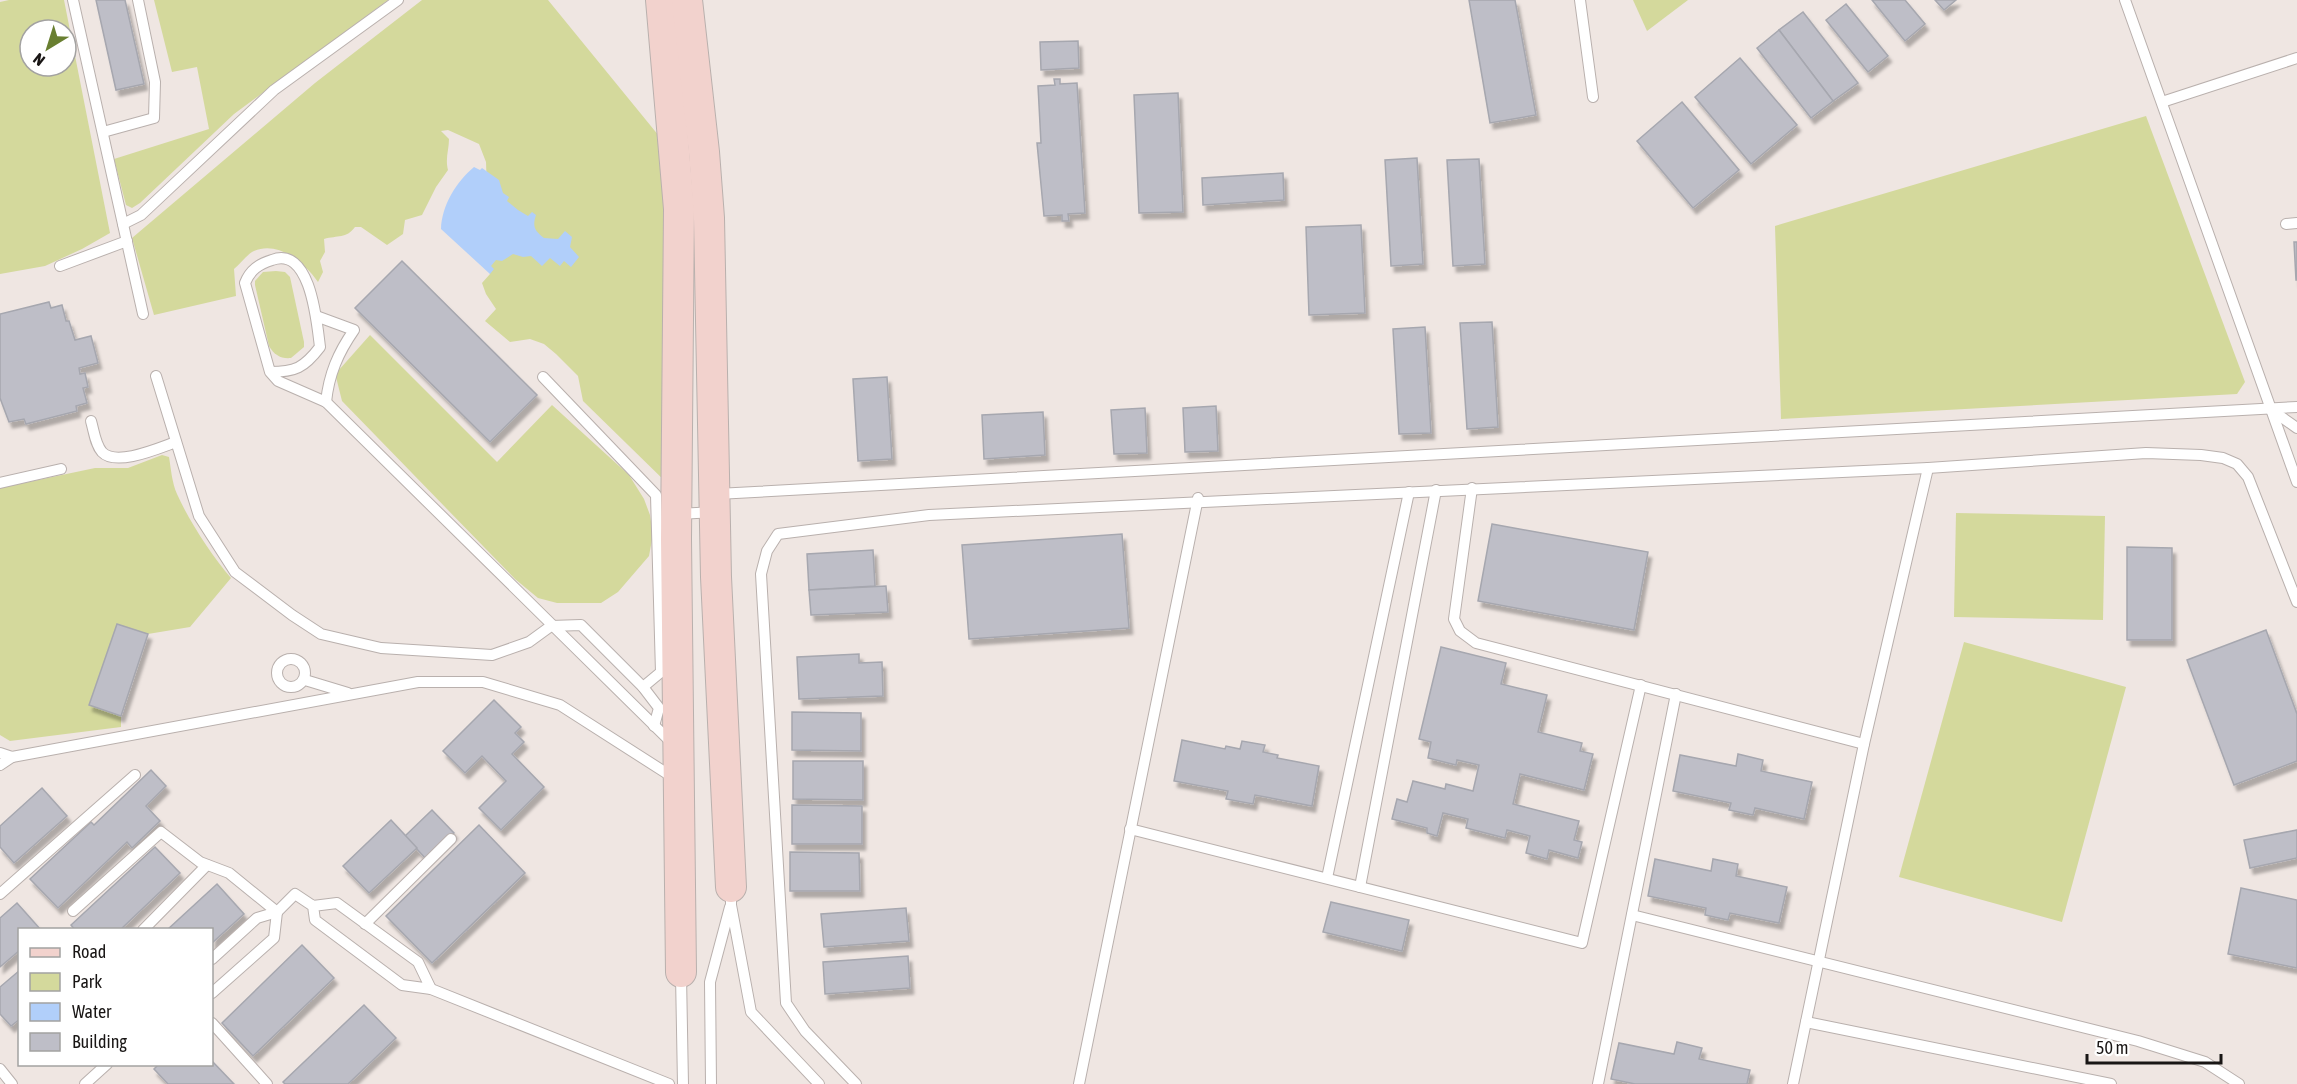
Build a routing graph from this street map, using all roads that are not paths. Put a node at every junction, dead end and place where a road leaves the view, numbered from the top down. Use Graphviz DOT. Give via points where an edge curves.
graph roads {
  1 [pos="73,0"];
  2 [pos="138,0"];
  3 [pos="398,0"];
  4 [pos="661,0"];
  5 [pos="687,0"];
  6 [pos="1580,0"];
  7 [pos="2126,0"];
  8 [pos="2297,58"];
  9 [pos="1593,97"];
  10 [pos="2162,102"];
  11 [pos="103,132"];
  12 [pos="123,224"];
  13 [pos="127,241"];
  14 [pos="60,266"];
  15 [pos="143,314"];
  16 [pos="316,316"];
  17 [pos="270,372"];
  18 [pos="156,376"];
  19 [pos="543,377"];
  20 [pos="326,402"];
  21 [pos="2297,407"];
  22 [pos="2270,409"];
  23 [pos="91,421"];
  24 [pos="2297,428"];
  25 [pos="176,442"];
  26 [pos="1928,468"];
  27 [pos="61,469"];
  28 [pos="2297,482"];
  29 [pos="0,483"];
  30 [pos="701,487"];
  31 [pos="1473,488"];
  32 [pos="1436,490"];
  33 [pos="1409,492"];
  34 [pos="1198,499"];
  35 [pos="2297,602"];
  36 [pos="551,626"];
  37 [pos="305,680"];
  38 [pos="1641,685"];
  39 [pos="643,687"];
  40 [pos="351,694"];
  41 [pos="1676,694"];
  42 [pos="654,726"];
  43 [pos="1864,744"];
  44 [pos="678,750"];
  45 [pos="0,753"];
  46 [pos="12,757"];
  47 [pos="0,765"];
  48 [pos="135,775"];
  49 [pos="679,781"];
  50 [pos="1130,829"];
  51 [pos="450,838"];
  52 [pos="207,865"];
  53 [pos="1327,878"];
  54 [pos="1360,886"];
  55 [pos="1,891"];
  56 [pos="731,896"];
  57 [pos="313,906"];
  58 [pos="73,911"];
  59 [pos="277,912"];
  60 [pos="1632,915"];
  61 [pos="365,924"];
  62 [pos="145,928"];
  63 [pos="213,959"];
  64 [pos="1818,961"];
  65 [pos="681,972"];
  66 [pos="431,989"];
  67 [pos="213,992"];
  68 [pos="1806,1022"];
  69 [pos="213,1024"];
  70 [pos="106,1066"];
  71 [pos="0,1069"];
  72 [pos="12,1084"];
  73 [pos="85,1084"];
  74 [pos="267,1084"];
  75 [pos="669,1084"];
  76 [pos="683,1084"];
  77 [pos="711,1084"];
  78 [pos="819,1084"];
  79 [pos="856,1084"];
  80 [pos="1079,1084"];
  81 [pos="1598,1084"];
  82 [pos="1793,1084"];
  83 [pos="2111,1084"];
  84 [pos="2239,1084"];
  1 -- 11 [label="lane"];
  2 -- 11 [label="lane" via="155,82 154,118"];
  3 -- 12 [label="lane" via="274,90 141,215"];
  4 -- 30 [label="street"];
  5 -- 30 [label="street" via="709,218"];
  6 -- 9 [label="lane"];
  7 -- 10 [label="lane"];
  8 -- 10 [label="lane"];
  10 -- 22 [label="lane"];
  11 -- 12 [label="lane"];
  12 -- 13 [label="lane"];
  13 -- 14 [label="lane"];
  13 -- 15 [label="lane"];
  16 -- 17 [label="lane" via="320,347 312,358 290,372"];
  16 -- 17 [label="lane" via="305,274 295,264 275,258 249,273 245,283"];
  16 -- 20 [label="lane" via="354,330 334,365"];
  17 -- 20 [label="lane" via="286,386"];
  18 -- 25 [label="lane"];
  19 -- 39 [label="lane" via="656,495 661,672"];
  20 -- 36 [label="lane"];
  21 -- 22 [label="lane"];
  22 -- 24 [label="lane"];
  22 -- 28 [label="lane"];
  22 -- 30 [label="lane"];
  23 -- 25 [label="lane" via="97,444 112,459 132,457"];
  25 -- 36 [label="lane" via="199,516 235,572 321,634 381,648 492,655 529,642"];
  26 -- 31 [label="lane"];
  26 -- 35 [label="lane" via="2146,453 2223,459 2236,464 2248,477"];
  26 -- 43 [label="lane"];
  27 -- 29 [label="lane"];
  30 -- 44 [label="street" via="676,514"];
  30 -- 56 [label="street"];
  31 -- 32 [label="lane"];
  31 -- 38 [label="lane" via="1454,619 1460,631 1476,643"];
  32 -- 33 [label="lane"];
  32 -- 54 [label="lane"];
  33 -- 34 [label="lane"];
  33 -- 53 [label="lane"];
  34 -- 50 [label="lane"];
  34 -- 79 [label="lane" via="929,516 778,534 766,551 761,574 786,1003 805,1031"];
  36 -- 39 [label="lane" via="581,625"];
  36 -- 42 [label="lane"];
  37 -- 40 [label="lane"];
  38 -- 41 [label="lane"];
  38 -- 54 [label="lane" via="1582,943"];
  39 -- 42 [label="lane" via="659,708"];
  40 -- 46 [label="lane"];
  40 -- 49 [label="lane" via="418,682 483,682 560,705"];
  41 -- 43 [label="lane"];
  41 -- 60 [label="lane"];
  42 -- 44 [label="lane"];
  43 -- 64 [label="lane"];
  44 -- 49 [label="street"];
  45 -- 46 [label="lane"];
  46 -- 47 [label="lane"];
  48 -- 55 [label="lane"];
  49 -- 65 [label="street"];
  50 -- 53 [label="lane"];
  50 -- 80 [label="lane"];
  51 -- 61 [label="lane"];
  52 -- 58 [label="lane" via="161,832"];
  52 -- 59 [label="lane" via="229,873"];
  52 -- 62 [label="lane"];
  53 -- 54 [label="lane"];
  56 -- 77 [label="lane" via="710,982"];
  56 -- 78 [label="lane" via="751,1012"];
  57 -- 59 [label="lane" via="296,894"];
  57 -- 61 [label="lane" via="337,903"];
  57 -- 66 [label="lane" via="315,920 402,985"];
  59 -- 63 [label="lane" via="257,918"];
  59 -- 67 [label="lane" via="274,938"];
  60 -- 64 [label="lane"];
  60 -- 81 [label="lane"];
  61 -- 66 [label="lane" via="418,962"];
  64 -- 68 [label="lane"];
  64 -- 84 [label="lane" via="2138,1041 2205,1062"];
  65 -- 76 [label="lane"];
  66 -- 75 [label="lane"];
  68 -- 82 [label="lane"];
  68 -- 83 [label="lane"];
  69 -- 74 [label="lane"];
  70 -- 73 [label="lane"];
  71 -- 72 [label="lane"];
}
